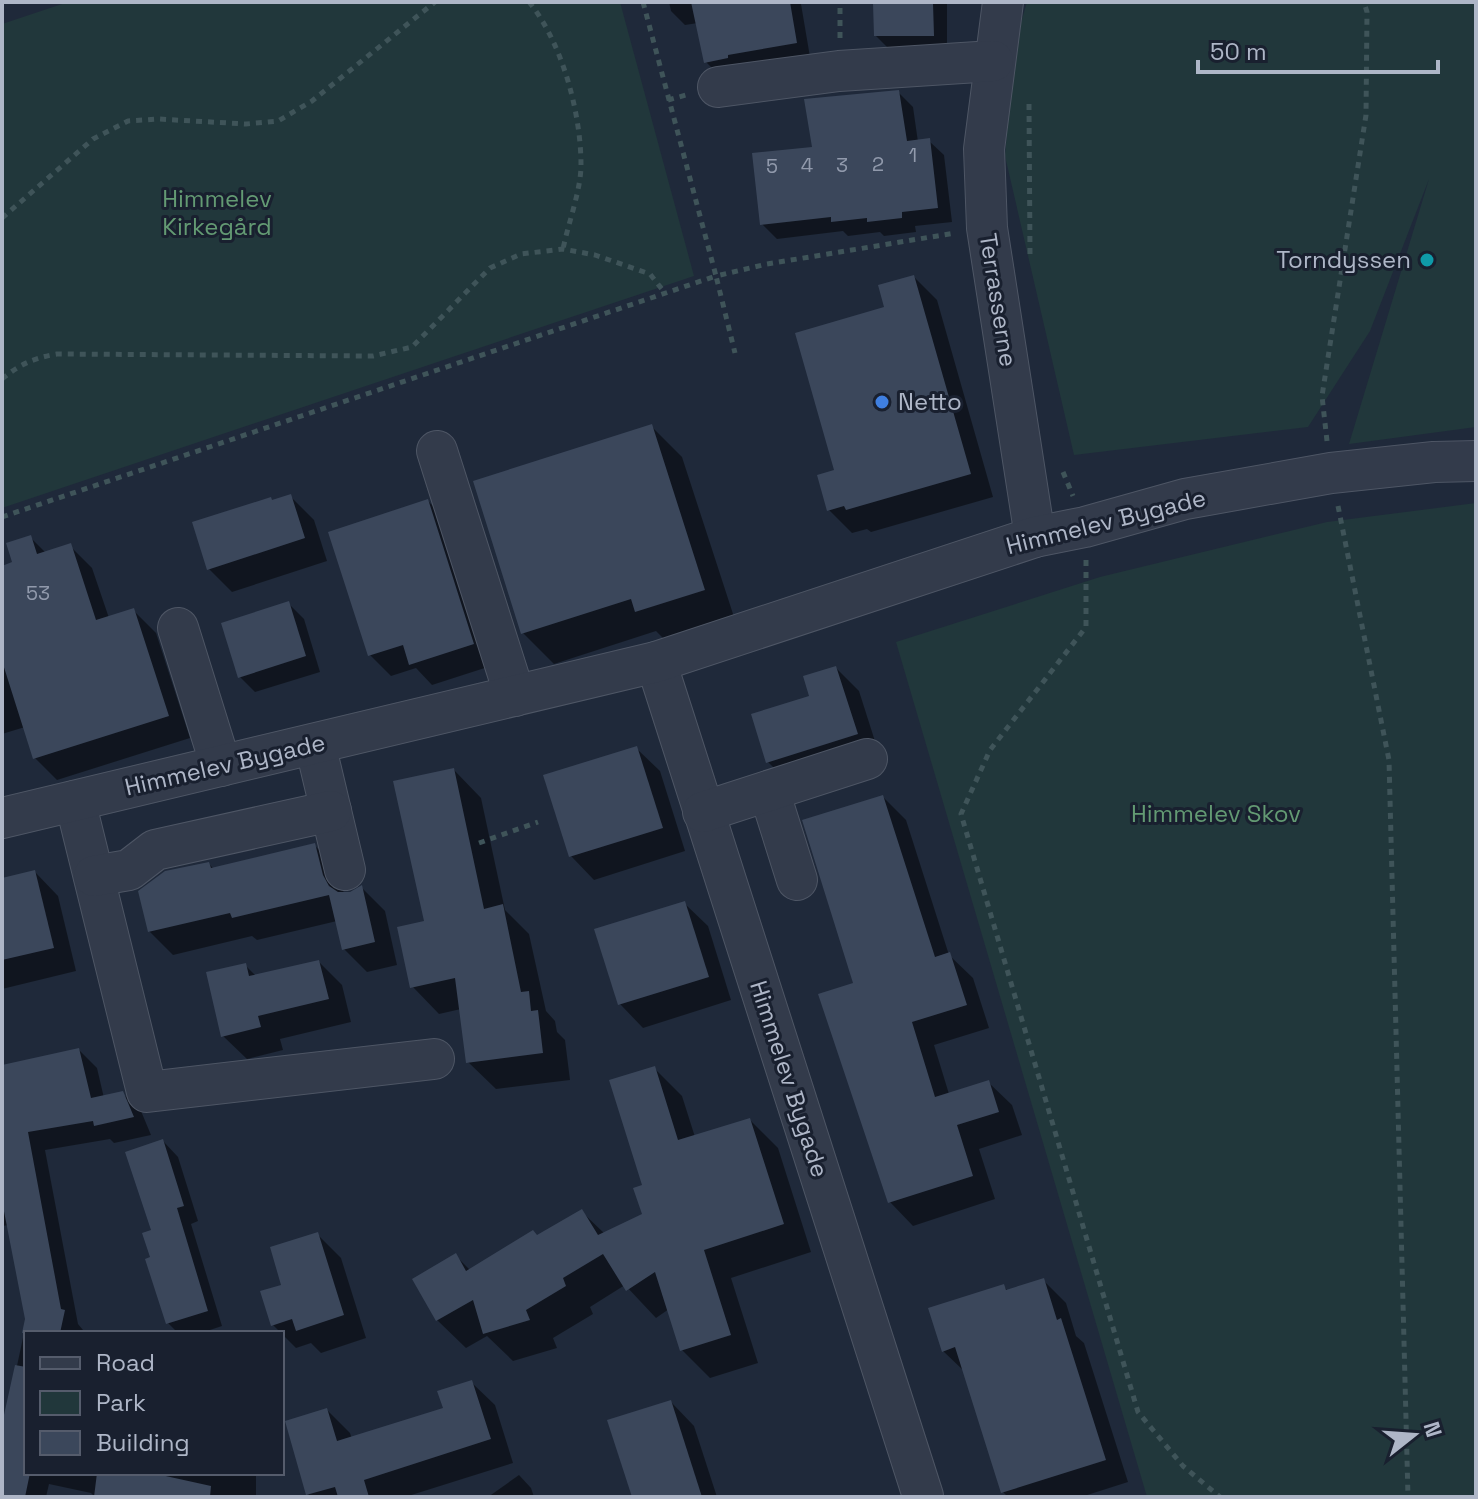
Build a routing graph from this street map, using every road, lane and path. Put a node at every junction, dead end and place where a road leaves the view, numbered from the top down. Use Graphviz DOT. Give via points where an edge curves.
graph roads {
  1 [pos="435,2"];
  2 [pos="529,2"];
  3 [pos="643,2"];
  4 [pos="1003,2"];
  5 [pos="1364,2"];
  6 [pos="993,61"];
  7 [pos="718,87"];
  8 [pos="1029,94"];
  9 [pos="2,218"];
  10 [pos="987,228"];
  11 [pos="563,249"];
  12 [pos="1030,260"];
  13 [pos="716,276"];
  14 [pos="665,293"];
  15 [pos="735,353"];
  16 [pos="2,379"];
  17 [pos="437,451"];
  18 [pos="1476,461"];
  19 [pos="1062,470"];
  20 [pos="1331,473"];
  21 [pos="2,517"];
  22 [pos="1085,527"];
  23 [pos="1035,537"];
  24 [pos="178,628"];
  25 [pos="656,662"];
  26 [pos="515,696"];
  27 [pos="315,744"];
  28 [pos="867,759"];
  29 [pos="221,766"];
  30 [pos="769,791"];
  31 [pos="75,801"];
  32 [pos="331,811"];
  33 [pos="703,812"];
  34 [pos="2,818"];
  35 [pos="538,822"];
  36 [pos="479,843"];
  37 [pos="345,870"];
  38 [pos="94,876"];
  39 [pos="797,880"];
  40 [pos="434,1059"];
  41 [pos="923,1496"];
  42 [pos="1220,1497"];
  43 [pos="1408,1497"];
  1 -- 9 [label="path" via="312,101 278,121 128,121 93,139"];
  2 -- 11 [label="path" via="557,48 575,117 581,166"];
  3 -- 13 [label="path"];
  4 -- 6 [label="street, Terrasserne"];
  5 -- 20 [label="path" via="1366,115 1322,396"];
  6 -- 7 [label="street" via="839,71"];
  6 -- 10 [label="street, Terrasserne" via="984,149"];
  8 -- 12 [label="path"];
  10 -- 13 [label="path"];
  10 -- 23 [label="street, Terrasserne"];
  11 -- 14 [label="path" via="650,274"];
  11 -- 16 [label="path" via="521,254 490,268 412,347 393,353 57,354 33,358"];
  13 -- 14 [label="path"];
  13 -- 15 [label="path"];
  14 -- 21 [label="path"];
  17 -- 26 [label="street"];
  18 -- 20 [label="street, Himmelev Bygade"];
  19 -- 22 [label="path"];
  20 -- 22 [label="street, Himmelev Bygade" via="1185,499"];
  20 -- 43 [label="path" via="1389,760"];
  22 -- 23 [label="street, Himmelev Bygade"];
  22 -- 42 [label="path" via="1086,627 990,750 961,814 1138,1412 1183,1466"];
  23 -- 25 [label="street, Himmelev Bygade"];
  24 -- 29 [label="street"];
  25 -- 26 [label="street, Himmelev Bygade"];
  25 -- 33 [label="street, Himmelev Bygade"];
  26 -- 27 [label="street, Himmelev Bygade"];
  27 -- 29 [label="street, Himmelev Bygade"];
  27 -- 32 [label="street"];
  28 -- 30 [label="street"];
  29 -- 31 [label="street, Himmelev Bygade"];
  30 -- 33 [label="street"];
  30 -- 39 [label="street"];
  31 -- 34 [label="street, Himmelev Bygade"];
  31 -- 38 [label="street"];
  32 -- 37 [label="street"];
  32 -- 38 [label="street" via="155,850 129,870"];
  33 -- 41 [label="street, Himmelev Bygade"];
  35 -- 36 [label="path"];
  38 -- 40 [label="street" via="147,1092"];
}
